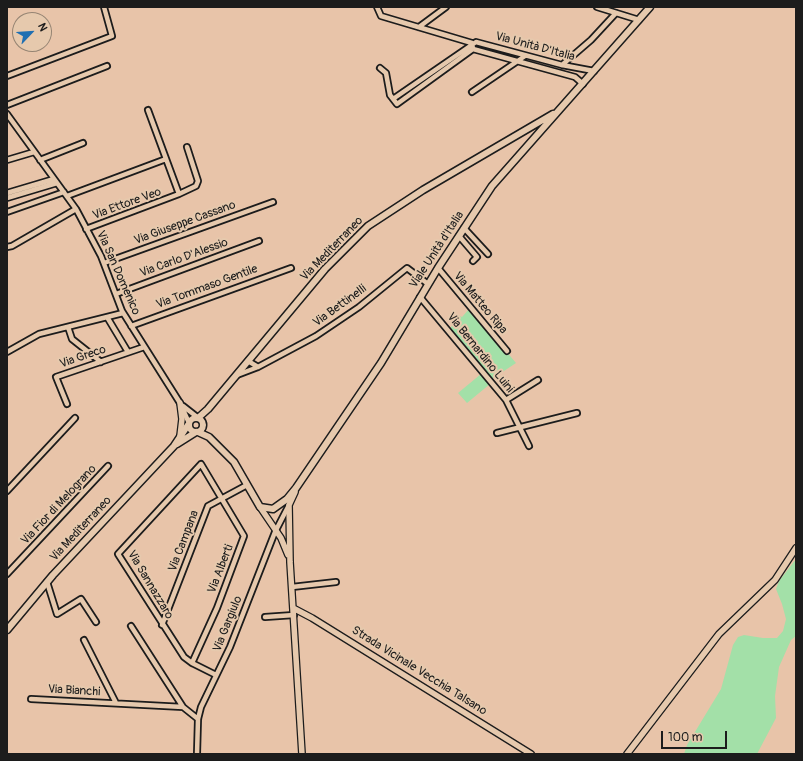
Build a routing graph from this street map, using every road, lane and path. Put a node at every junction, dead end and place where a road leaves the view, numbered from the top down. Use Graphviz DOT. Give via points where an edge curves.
graph roads {
  1 [pos="104,7"];
  2 [pos="377,7"];
  3 [pos="597,7"];
  4 [pos="650,7"];
  5 [pos="442,8"];
  6 [pos="616,13"];
  7 [pos="639,20"];
  8 [pos="419,27"];
  9 [pos="472,46"];
  10 [pos="525,56"];
  11 [pos="516,62"];
  12 [pos="562,65"];
  13 [pos="107,66"];
  14 [pos="380,68"];
  15 [pos="594,71"];
  16 [pos="7,76"];
  17 [pos="583,84"];
  18 [pos="472,92"];
  19 [pos="7,105"];
  20 [pos="148,110"];
  21 [pos="558,112"];
  22 [pos="7,114"];
  23 [pos="524,131"];
  24 [pos="534,139"];
  25 [pos="83,143"];
  26 [pos="187,147"];
  27 [pos="34,152"];
  28 [pos="166,159"];
  29 [pos="7,160"];
  30 [pos="40,160"];
  31 [pos="55,181"];
  32 [pos="7,193"];
  33 [pos="66,194"];
  34 [pos="179,194"];
  35 [pos="7,198"];
  36 [pos="274,202"];
  37 [pos="76,209"];
  38 [pos="7,212"];
  39 [pos="464,228"];
  40 [pos="86,229"];
  41 [pos="459,236"];
  42 [pos="260,241"];
  43 [pos="7,246"];
  44 [pos="488,254"];
  45 [pos="473,261"];
  46 [pos="104,263"];
  47 [pos="290,268"];
  48 [pos="438,268"];
  49 [pos="428,284"];
  50 [pos="116,294"];
  51 [pos="420,297"];
  52 [pos="123,313"];
  53 [pos="107,317"];
  54 [pos="131,326"];
  55 [pos="68,327"];
  56 [pos="144,347"];
  57 [pos="507,351"];
  58 [pos="7,352"];
  59 [pos="128,352"];
  60 [pos="248,361"];
  61 [pos="101,362"];
  62 [pos="258,367"];
  63 [pos="236,375"];
  64 [pos="538,380"];
  65 [pos="506,400"];
  66 [pos="180,403"];
  67 [pos="67,404"];
  68 [pos="577,413"];
  69 [pos="75,418"];
  70 [pos="198,418"];
  71 [pos="189,424"];
  72 [pos="520,427"];
  73 [pos="197,432"];
  74 [pos="497,433"];
  75 [pos="180,438"];
  76 [pos="174,446"];
  77 [pos="529,446"];
  78 [pos="201,464"];
  79 [pos="108,466"];
  80 [pos="247,485"];
  81 [pos="296,488"];
  82 [pos="7,491"];
  83 [pos="221,498"];
  84 [pos="289,504"];
  85 [pos="260,507"];
  86 [pos="275,532"];
  87 [pos="796,548"];
  88 [pos="290,562"];
  89 [pos="7,574"];
  90 [pos="47,582"];
  91 [pos="336,582"];
  92 [pos="292,587"];
  93 [pos="293,612"];
  94 [pos="265,617"];
  95 [pos="96,622"];
  96 [pos="162,625"];
  97 [pos="131,626"];
  98 [pos="7,630"];
  99 [pos="84,640"];
  100 [pos="192,663"];
  101 [pos="216,675"];
  102 [pos="31,699"];
  103 [pos="116,704"];
  104 [pos="183,707"];
  105 [pos="198,719"];
  106 [pos="197,754"];
  107 [pos="302,754"];
  108 [pos="532,754"];
  109 [pos="627,754"];
  1 -- 16 [label="street" via="112,36"];
  2 -- 8 [label="street" via="381,16"];
  3 -- 6 [label="street"];
  4 -- 7 [label="main road, Viale Unità d'Italia"];
  5 -- 8 [label="street"];
  6 -- 7 [label="street"];
  6 -- 12 [label="street" via="591,40"];
  7 -- 15 [label="main road, Viale Unità d'Italia"];
  8 -- 9 [label="street"];
  9 -- 10 [label="street, Via Unità D'Italia" via="476,42"];
  9 -- 11 [label="street"];
  9 -- 14 [label="street" via="394,100 390,94 386,72"];
  10 -- 11 [label="street"];
  10 -- 12 [label="street, Via Unità D'Italia"];
  11 -- 17 [label="street" via="575,77"];
  11 -- 18 [label="street"];
  12 -- 15 [label="street, Via Unità D'Italia"];
  13 -- 19 [label="street"];
  15 -- 17 [label="main road, Viale Unità d'Italia"];
  17 -- 21 [label="main road, Viale Unità d'Italia"];
  20 -- 28 [label="street, Via Ettore Veo"];
  21 -- 23 [label="main road, Via Mediterraneo"];
  21 -- 24 [label="main road, Viale Unità d'Italia"];
  22 -- 27 [label="street, Via San Domenico"];
  23 -- 24 [label="main road" via="531,133"];
  23 -- 60 [label="main road, Via Mediterraneo" via="423,190 368,226 325,269"];
  24 -- 39 [label="main road, Viale Unità d'Italia" via="492,186"];
  25 -- 30 [label="street"];
  26 -- 34 [label="street" via="198,182 196,186"];
  27 -- 29 [label="street"];
  27 -- 30 [label="street, Via San Domenico"];
  28 -- 33 [label="street"];
  28 -- 34 [label="street, Via Ettore Veo"];
  30 -- 31 [label="street, Via San Domenico"];
  31 -- 32 [label="street"];
  31 -- 33 [label="street, Via San Domenico"];
  31 -- 35 [label="street"];
  33 -- 37 [label="street, Via San Domenico"];
  33 -- 38 [label="street"];
  34 -- 40 [label="street, Via Ettore Veo"];
  36 -- 46 [label="street, Via Giuseppe Cassano"];
  37 -- 40 [label="street, Via San Domenico"];
  37 -- 43 [label="street" via="12,246"];
  39 -- 41 [label="main road, Viale Unità d'Italia"];
  39 -- 44 [label="street, Viale Unità d'Italia"];
  40 -- 46 [label="street, Via San Domenico"];
  41 -- 45 [label="street, Viale Unità d'Italia" via="477,257"];
  41 -- 48 [label="main road, Viale Unità d'Italia"];
  42 -- 50 [label="street, Via Carlo D'Alessio"];
  46 -- 50 [label="street, Via San Domenico"];
  47 -- 54 [label="street, Via Tommaso Gentile"];
  48 -- 49 [label="main road, Viale Unità d'Italia"];
  48 -- 57 [label="street, Via Matteo Ripa"];
  49 -- 51 [label="main road, Viale Unità d'Italia"];
  49 -- 62 [label="street, Via Bettinelli" via="407,268 358,307 303,343"];
  50 -- 52 [label="street, Via San Domenico"];
  51 -- 65 [label="street, Via Bernardino Luini"];
  51 -- 81 [label="main road, Viale Unità d'Italia" via="381,363"];
  52 -- 53 [label="street"];
  52 -- 54 [label="street, Via San Domenico"];
  53 -- 55 [label="street"];
  53 -- 59 [label="street"];
  54 -- 56 [label="street, Via San Domenico"];
  55 -- 58 [label="street" via="39,334"];
  55 -- 61 [label="street" via="72,339"];
  56 -- 59 [label="street, Via Greco"];
  56 -- 66 [label="street, Via San Domenico"];
  59 -- 61 [label="street, Via Greco"];
  60 -- 62 [label="street"];
  60 -- 63 [label="main road, Via Mediterraneo"];
  61 -- 67 [label="street, Via Greco" via="56,377"];
  62 -- 63 [label="street, Via Bettinelli"];
  63 -- 70 [label="main road, Via Mediterraneo"];
  64 -- 65 [label="street"];
  65 -- 72 [label="street, Via Bernardino Luini"];
  66 -- 70 [label="street, Via San Domenico"];
  66 -- 71 [label="street, Via San Domenico"];
  66 -- 75 [label="street"];
  68 -- 72 [label="street"];
  69 -- 82 [label="street"];
  70 -- 71 [label="main road" via="192,419"];
  70 -- 73 [label="main road" via="204,425"];
  71 -- 73 [label="main road" via="190,429"];
  71 -- 75 [label="main road"];
  72 -- 74 [label="street"];
  72 -- 77 [label="street, Via Bernardino Luini"];
  73 -- 76 [label="main road"];
  73 -- 80 [label="main road" via="209,437 234,462"];
  75 -- 76 [label="main road"];
  76 -- 90 [label="main road, Via Mediterraneo"];
  78 -- 83 [label="street, Via Alberti"];
  78 -- 96 [label="street, Via Sannazzaro" via="118,554"];
  79 -- 89 [label="street, Via Fior di Melograno"];
  80 -- 83 [label="street, Via Campana"];
  80 -- 85 [label="main road"];
  81 -- 84 [label="street"];
  81 -- 85 [label="main road, Viale Unità d'Italia" via="287,499 273,509"];
  83 -- 96 [label="street, Via Campana" via="208,506"];
  83 -- 100 [label="street, Via Alberti" via="241,531 243,540"];
  84 -- 86 [label="street, Via Gargiulo"];
  84 -- 88 [label="street"];
  85 -- 86 [label="street"];
  86 -- 88 [label="street" via="286,548"];
  86 -- 101 [label="street, Via Gargiulo" via="230,647"];
  87 -- 109 [label="street" via="775,580 719,634"];
  88 -- 92 [label="street"];
  90 -- 95 [label="street" via="57,614 81,599"];
  90 -- 98 [label="main road, Via Mediterraneo"];
  91 -- 92 [label="street"];
  92 -- 93 [label="street"];
  93 -- 94 [label="street"];
  93 -- 107 [label="street"];
  93 -- 108 [label="street, Strada Vicinale Vecchia Talsano" via="312,618"];
  96 -- 100 [label="street, Via Sannazzaro" via="184,657"];
  97 -- 104 [label="street"];
  99 -- 103 [label="street, Via Bianchi"];
  100 -- 101 [label="street, Via Sannazzaro"];
  101 -- 105 [label="street, Via Gargiulo"];
  102 -- 103 [label="street, Via Bianchi"];
  103 -- 104 [label="street, Via Bianchi"];
  104 -- 105 [label="street"];
  105 -- 106 [label="street, Via Gargiulo"];
}
